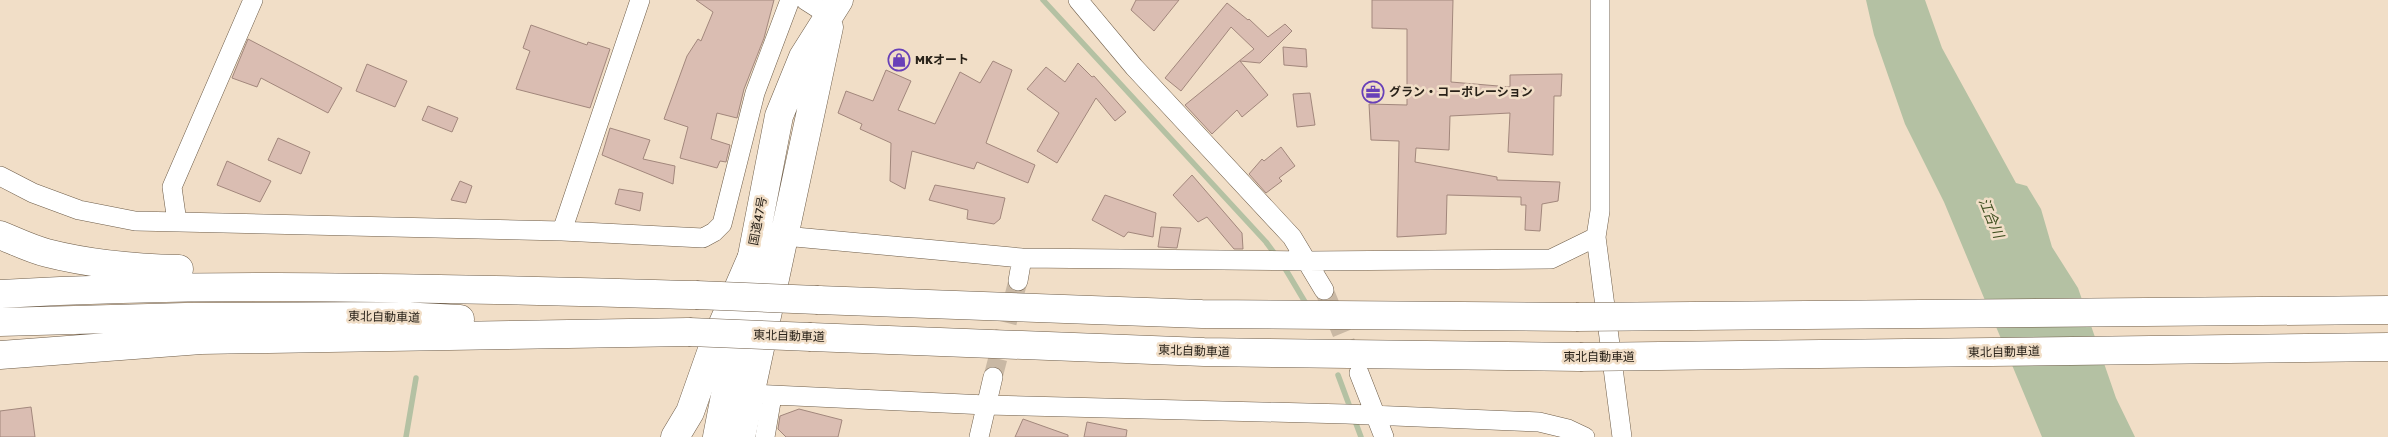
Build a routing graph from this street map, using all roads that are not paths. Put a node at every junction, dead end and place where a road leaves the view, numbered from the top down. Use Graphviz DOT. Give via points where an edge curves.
graph roads {
  1 [pos="253,0"];
  2 [pos="640,0"];
  3 [pos="790,0"];
  4 [pos="805,0"];
  5 [pos="1078,0"];
  6 [pos="1600,0"];
  7 [pos="835,8"];
  8 [pos="0,176"];
  9 [pos="177,222"];
  10 [pos="562,231"];
  11 [pos="0,235"];
  12 [pos="784,236"];
  13 [pos="1596,237"];
  14 [pos="1022,258"];
  15 [pos="751,259"];
  16 [pos="1308,261"];
  17 [pos="1018,281"];
  18 [pos="437,288"];
  19 [pos="1324,290"];
  20 [pos="0,294"];
  21 [pos="2388,310"];
  22 [pos="0,322"];
  23 [pos="689,332"];
  24 [pos="2388,348"];
  25 [pos="0,354"];
  26 [pos="1359,373"];
  27 [pos="993,377"];
  28 [pos="762,395"];
  29 [pos="986,405"];
  30 [pos="1360,414"];
  31 [pos="675,437"];
  32 [pos="717,437"];
  33 [pos="741,437"];
  34 [pos="765,437"];
  35 [pos="979,437"];
  36 [pos="1384,437"];
  37 [pos="1586,437"];
  38 [pos="1622,437"];
  1 -- 9 [label="street" via="172,187"];
  2 -- 10 [label="street"];
  3 -- 10 [label="street" via="756,93 722,224 703,238"];
  4 -- 7 [label="street"];
  5 -- 16 [label="street" via="1139,72 1292,237"];
  6 -- 13 [label="street" via="1600,211"];
  7 -- 12 [label="highway"];
  7 -- 15 [label="highway, 国道47号" via="803,58 779,116"];
  8 -- 9 [label="street" via="33,193 79,210 135,221"];
  9 -- 10 [label="street"];
  11 -- 18 [label="highway" via="46,253 136,268 300,272"];
  12 -- 14 [label="street"];
  12 -- 28 [label="highway"];
  13 -- 16 [label="street" via="1551,259"];
  13 -- 38 [label="street"];
  14 -- 16 [label="street"];
  14 -- 17 [label="street"];
  15 -- 31 [label="highway" via="714,344 690,412"];
  15 -- 32 [label="highway, 国道47号"];
  16 -- 19 [label="street"];
  18 -- 20 [label="highway" via="151,287"];
  18 -- 21 [label="highway, bridge" via="1202,314 1576,317"];
  22 -- 23 [label="highway, 東北自動車道" via="399,316"];
  23 -- 24 [label="highway, 東北自動車道, bridge" via="1204,352 1580,357"];
  23 -- 25 [label="highway" via="201,340"];
  26 -- 30 [label="street"];
  27 -- 29 [label="street"];
  28 -- 29 [label="street"];
  28 -- 33 [label="highway"];
  28 -- 34 [label="street"];
  29 -- 30 [label="street"];
  29 -- 35 [label="street"];
  30 -- 36 [label="street"];
  30 -- 37 [label="street" via="1539,422"];
}
